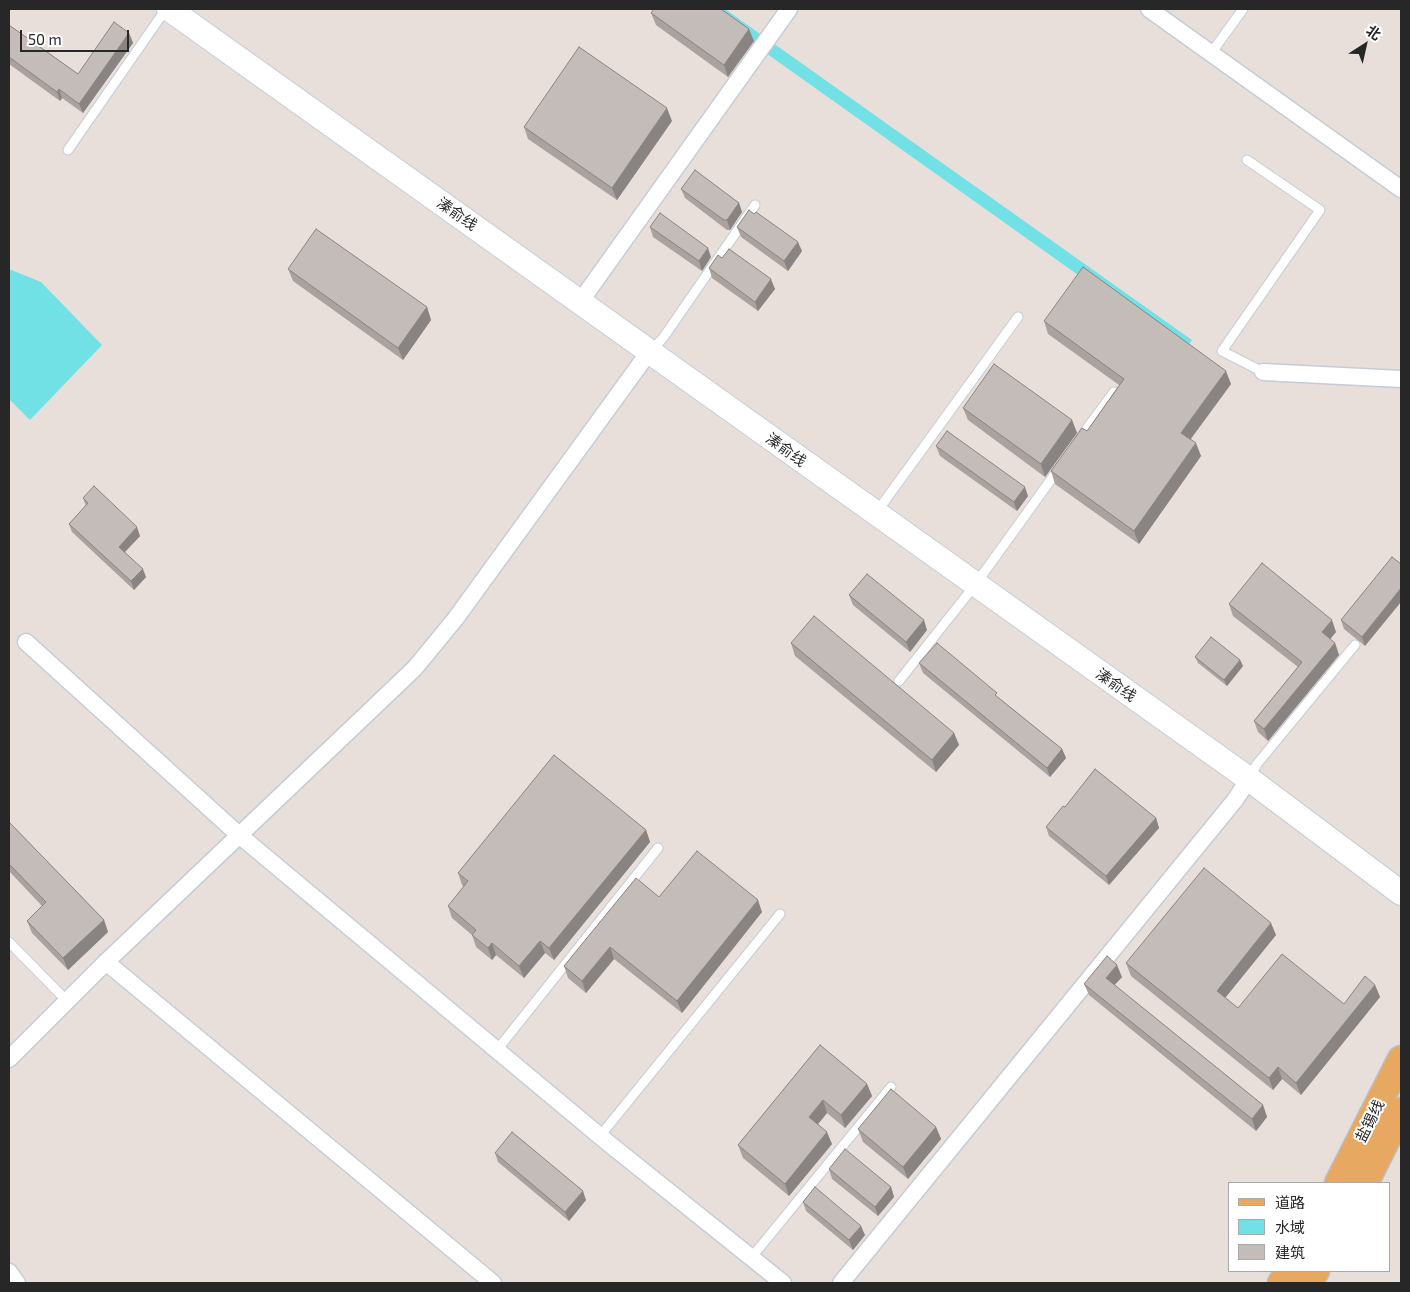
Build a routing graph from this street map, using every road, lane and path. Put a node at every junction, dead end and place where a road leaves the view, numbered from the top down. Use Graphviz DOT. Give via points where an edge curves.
graph roads {
  1 [pos="168,9"];
  2 [pos="789,9"];
  3 [pos="1149,9"];
  4 [pos="1243,9"];
  5 [pos="1212,52"];
  6 [pos="68,150"];
  7 [pos="1247,160"];
  8 [pos="1401,189"];
  9 [pos="756,205"];
  10 [pos="580,302"];
  11 [pos="1018,317"];
  12 [pos="649,352"];
  13 [pos="1263,372"];
  14 [pos="1401,379"];
  15 [pos="1114,392"];
  16 [pos="1073,448"];
  17 [pos="1067,456"];
  18 [pos="875,514"];
  19 [pos="975,585"];
  20 [pos="26,642"];
  21 [pos="1355,645"];
  22 [pos="899,681"];
  23 [pos="1249,779"];
  24 [pos="239,835"];
  25 [pos="658,848"];
  26 [pos="1401,893"];
  27 [pos="780,914"];
  28 [pos="9,942"];
  29 [pos="106,962"];
  30 [pos="67,1001"];
  31 [pos="496,1050"];
  32 [pos="1401,1059"];
  33 [pos="9,1060"];
  34 [pos="891,1087"];
  35 [pos="1401,1111"];
  36 [pos="600,1136"];
  37 [pos="1339,1182"];
  38 [pos="1366,1182"];
  39 [pos="751,1258"];
  40 [pos="9,1272"];
  41 [pos="1287,1272"];
  42 [pos="1315,1272"];
  43 [pos="17,1283"];
  44 [pos="493,1283"];
  45 [pos="782,1283"];
  46 [pos="841,1283"];
  47 [pos="1281,1283"];
  48 [pos="1308,1283"];
  1 -- 6 [label="lane"];
  1 -- 10 [label="main road, 溱俞线"];
  2 -- 10 [label="street"];
  3 -- 5 [label="street"];
  4 -- 5 [label="lane"];
  5 -- 8 [label="street"];
  7 -- 13 [label="lane" via="1320,210 1222,351"];
  9 -- 12 [label="lane" via="663,338"];
  10 -- 12 [label="main road, 溱俞线"];
  11 -- 18 [label="lane"];
  12 -- 18 [label="main road, 溱俞线"];
  12 -- 24 [label="street" via="456,618 415,668"];
  13 -- 14 [label="street"];
  15 -- 16 [label="lane"];
  17 -- 19 [label="lane"];
  18 -- 19 [label="main road, 溱俞线"];
  19 -- 22 [label="lane"];
  19 -- 23 [label="main road, 溱俞线"];
  20 -- 24 [label="street"];
  21 -- 23 [label="lane" via="1257,764"];
  23 -- 26 [label="main road, 溱俞线"];
  23 -- 46 [label="street"];
  24 -- 29 [label="street"];
  24 -- 31 [label="street"];
  25 -- 31 [label="lane"];
  27 -- 36 [label="lane"];
  28 -- 30 [label="lane"];
  29 -- 30 [label="street"];
  29 -- 44 [label="street"];
  30 -- 33 [label="street"];
  31 -- 36 [label="street"];
  32 -- 37 [label="main road, 盐锡线"];
  34 -- 39 [label="lane"];
  35 -- 38 [label="main road, 盐锡线"];
  36 -- 39 [label="street"];
  39 -- 45 [label="street"];
  40 -- 43 [label="street"];
  41 -- 47 [label="main road"];
  42 -- 48 [label="main road"];
}
